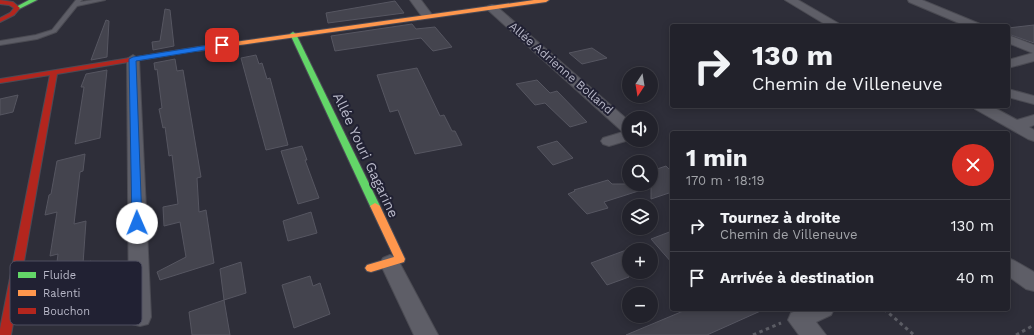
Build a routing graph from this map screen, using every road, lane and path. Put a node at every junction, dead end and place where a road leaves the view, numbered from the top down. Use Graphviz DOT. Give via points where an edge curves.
graph roads {
  1 [pos="34,0"];
  2 [pos="102,0"];
  3 [pos="415,0"];
  4 [pos="546,0"];
  5 [pos="790,0"];
  6 [pos="913,0"];
  7 [pos="77,2"];
  8 [pos="9,3"];
  9 [pos="492,8"];
  10 [pos="427,16"];
  11 [pos="0,20"];
  12 [pos="832,24"];
  13 [pos="971,24"];
  14 [pos="293,34"];
  15 [pos="1010,40"];
  16 [pos="0,43"];
  17 [pos="1034,50"];
  18 [pos="1034,57"];
  19 [pos="133,59"];
  20 [pos="1010,63"];
  21 [pos="54,72"];
  22 [pos="0,81"];
  23 [pos="1010,94"];
  24 [pos="1034,100"];
  25 [pos="984,108"];
  26 [pos="1034,120"];
  27 [pos="622,123"];
  28 [pos="1016,126"];
  29 [pos="1034,136"];
  30 [pos="622,137"];
  31 [pos="609,142"];
  32 [pos="19,261"];
  33 [pos="138,261"];
  34 [pos="380,266"];
  35 [pos="1010,267"];
  36 [pos="1034,283"];
  37 [pos="10,308"];
  38 [pos="821,311"];
  39 [pos="886,311"];
  40 [pos="1034,325"];
  41 [pos="806,327"];
  42 [pos="5,335"];
  43 [pos="426,335"];
  44 [pos="753,335"];
  45 [pos="914,335"];
  46 [pos="1016,335"];
  1 -- 8 [label="street"];
  2 -- 7 [label="lane"];
  3 -- 10 [label="street"];
  4 -- 9 [label="street"];
  5 -- 12 [label="street"];
  6 -- 13 [label="street"];
  7 -- 16 [label="lane" via="50,33"];
  8 -- 11 [label="street" via="12,14"];
  9 -- 10 [label="street"];
  9 -- 27 [label="street, Allée Adrienne Bolland"];
  10 -- 14 [label="street"];
  14 -- 19 [label="street"];
  14 -- 34 [label="street, Allée Youri Gagarine" via="400,259"];
  15 -- 17 [label="street"];
  18 -- 20 [label="street"];
  19 -- 21 [label="street"];
  19 -- 33 [label="street"];
  21 -- 22 [label="street"];
  21 -- 32 [label="street"];
  23 -- 24 [label="street"];
  25 -- 28 [label="street"];
  26 -- 28 [label="street"];
  28 -- 29 [label="street"];
  30 -- 31 [label="street"];
  34 -- 43 [label="street"];
  35 -- 36 [label="street"];
  37 -- 42 [label="street"];
  38 -- 41 [label="street"];
  39 -- 45 [label="path"];
  40 -- 46 [label="path"];
  41 -- 44 [label="path" via="778,324"];
}
